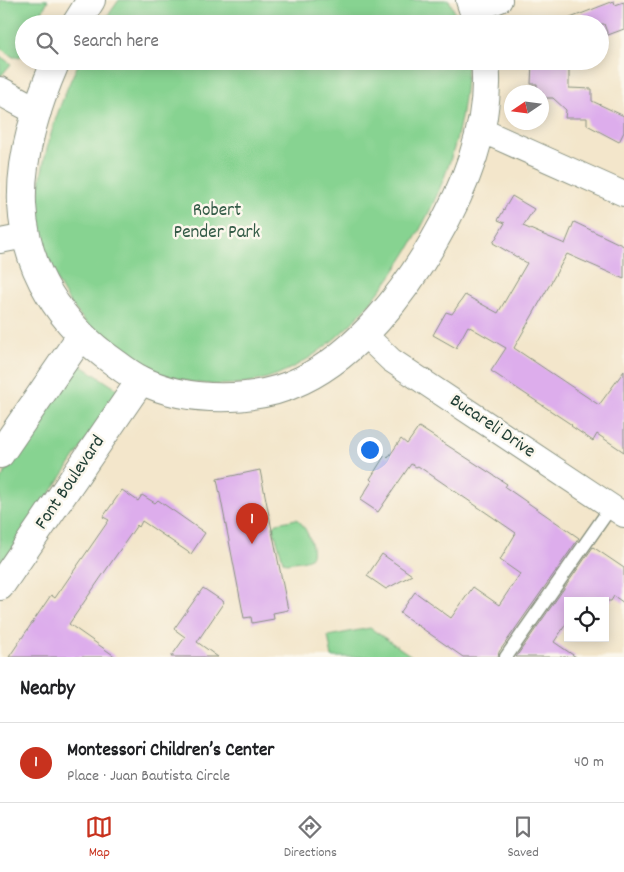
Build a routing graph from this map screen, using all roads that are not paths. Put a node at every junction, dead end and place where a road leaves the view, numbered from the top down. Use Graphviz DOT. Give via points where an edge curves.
graph roads {
  1 [pos="91,0"];
  2 [pos="500,0"];
  3 [pos="474,11"];
  4 [pos="82,15"];
  5 [pos="53,70"];
  6 [pos="485,70"];
  7 [pos="0,91"];
  8 [pos="37,111"];
  9 [pos="481,130"];
  10 [pos="624,194"];
  11 [pos="26,236"];
  12 [pos="0,241"];
  13 [pos="364,334"];
  14 [pos="81,336"];
  15 [pos="141,380"];
  16 [pos="0,454"];
  17 [pos="618,511"];
  18 [pos="0,586"];
  19 [pos="506,657"];
  1 -- 4 [label="street"];
  2 -- 3 [label="street"];
  5 -- 8 [label="street"];
  6 -- 9 [label="street"];
  7 -- 8 [label="street"];
  8 -- 11 [label="street" via="23,177"];
  9 -- 10 [label="street"];
  9 -- 13 [label="street" via="470,165 444,224 397,298"];
  11 -- 12 [label="street"];
  11 -- 14 [label="street" via="31,256 52,300"];
  13 -- 15 [label="street" via="333,361 302,380 265,393 232,398 193,395"];
  13 -- 17 [label="street, Bucareli Drive" via="391,360"];
  14 -- 15 [label="street"];
  14 -- 16 [label="street"];
  15 -- 18 [label="street, Font Boulevard"];
  17 -- 19 [label="lane"];
}
